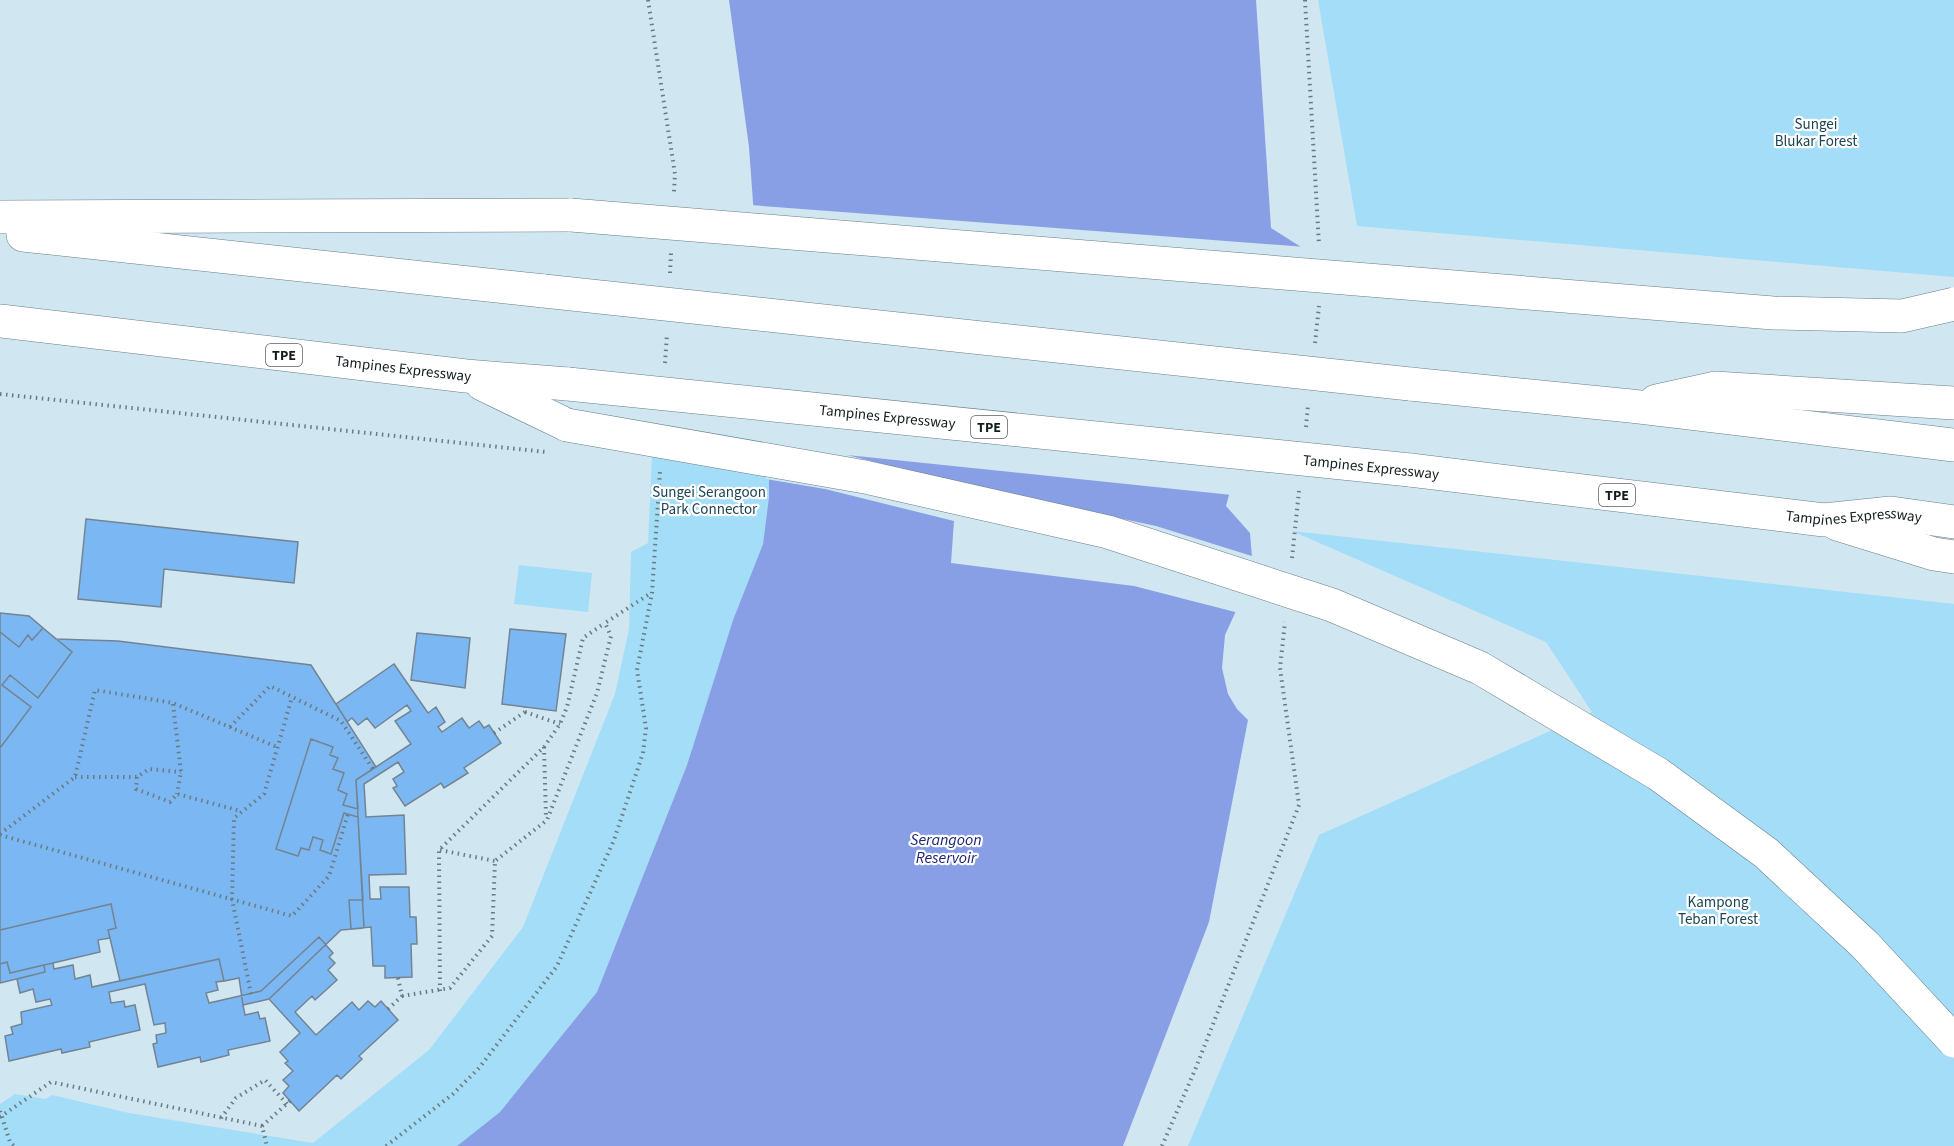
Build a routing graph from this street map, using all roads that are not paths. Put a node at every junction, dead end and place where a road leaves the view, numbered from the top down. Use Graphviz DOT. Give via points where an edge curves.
graph roads {
  1 [pos="0,217"];
  2 [pos="0,232"];
  3 [pos="1954,304"];
  4 [pos="0,321"];
  5 [pos="466,376"];
  6 [pos="1954,403"];
  7 [pos="1631,406"];
  8 [pos="1954,445"];
  9 [pos="1824,520"];
  10 [pos="1954,522"];
  11 [pos="1954,557"];
  12 [pos="1954,1041"];
  1 -- 3 [label="highway, bridge" via="571,215 1773,314 1902,316"];
  2 -- 7 [label="highway, bridge"];
  4 -- 5 [label="highway, Tampines Expressway / TPE"];
  5 -- 9 [label="highway, Tampines Expressway / TPE, bridge" via="1410,470"];
  5 -- 12 [label="highway, bridge" via="561,439 865,477 1108,532 1332,605 1480,668 1658,774 1766,853 1865,945"];
  6 -- 7 [label="highway" via="1714,388"];
  7 -- 8 [label="highway"];
  9 -- 10 [label="highway, Tampines Expressway / TPE" via="1891,513"];
  9 -- 11 [label="highway"];
}
